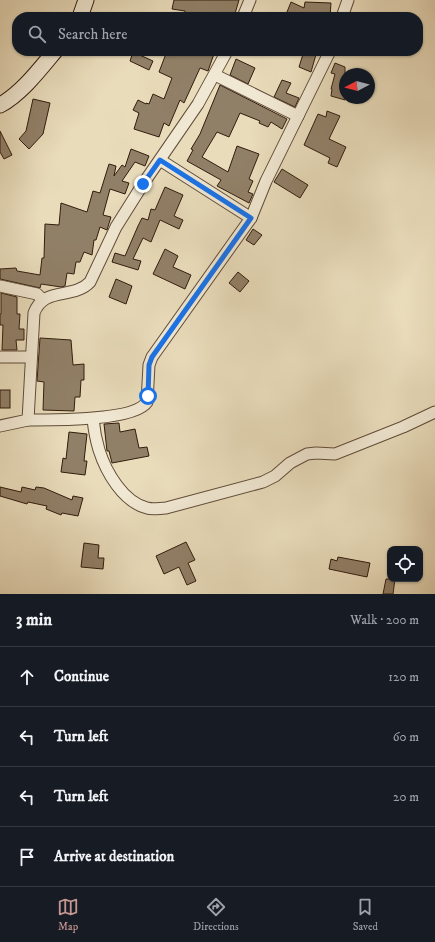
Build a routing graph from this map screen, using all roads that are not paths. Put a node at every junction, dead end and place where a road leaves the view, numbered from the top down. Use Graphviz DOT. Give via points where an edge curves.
graph roads {
  1 [pos="86,0"];
  2 [pos="250,0"];
  3 [pos="348,0"];
  4 [pos="82,12"];
  5 [pos="245,12"];
  6 [pos="344,12"];
  7 [pos="51,56"];
  8 [pos="224,56"];
  9 [pos="328,56"];
  10 [pos="215,75"];
  11 [pos="0,105"];
  12 [pos="298,116"];
  13 [pos="160,160"];
  14 [pos="251,218"];
  15 [pos="0,286"];
  16 [pos="43,300"];
  17 [pos="0,357"];
  18 [pos="32,357"];
  19 [pos="435,412"];
  20 [pos="93,419"];
  21 [pos="28,420"];
  22 [pos="0,426"];
  1 -- 4 [label="main road"];
  2 -- 5 [label="street"];
  3 -- 6 [label="street"];
  7 -- 11 [label="main road" via="30,81"];
  8 -- 10 [label="street"];
  9 -- 12 [label="street"];
  10 -- 12 [label="street"];
  10 -- 13 [label="street"];
  12 -- 14 [label="street"];
  13 -- 14 [label="street"];
  13 -- 16 [label="street" via="116,227 90,282 78,291"];
  14 -- 20 [label="street" via="152,357 145,405 116,415"];
  15 -- 16 [label="street" via="37,294"];
  16 -- 18 [label="street" via="34,313"];
  17 -- 18 [label="street"];
  18 -- 21 [label="street"];
  19 -- 20 [label="street" via="335,454 307,454 264,482 155,509 135,503 113,479 98,448"];
  20 -- 21 [label="street"];
  21 -- 22 [label="street"];
}
